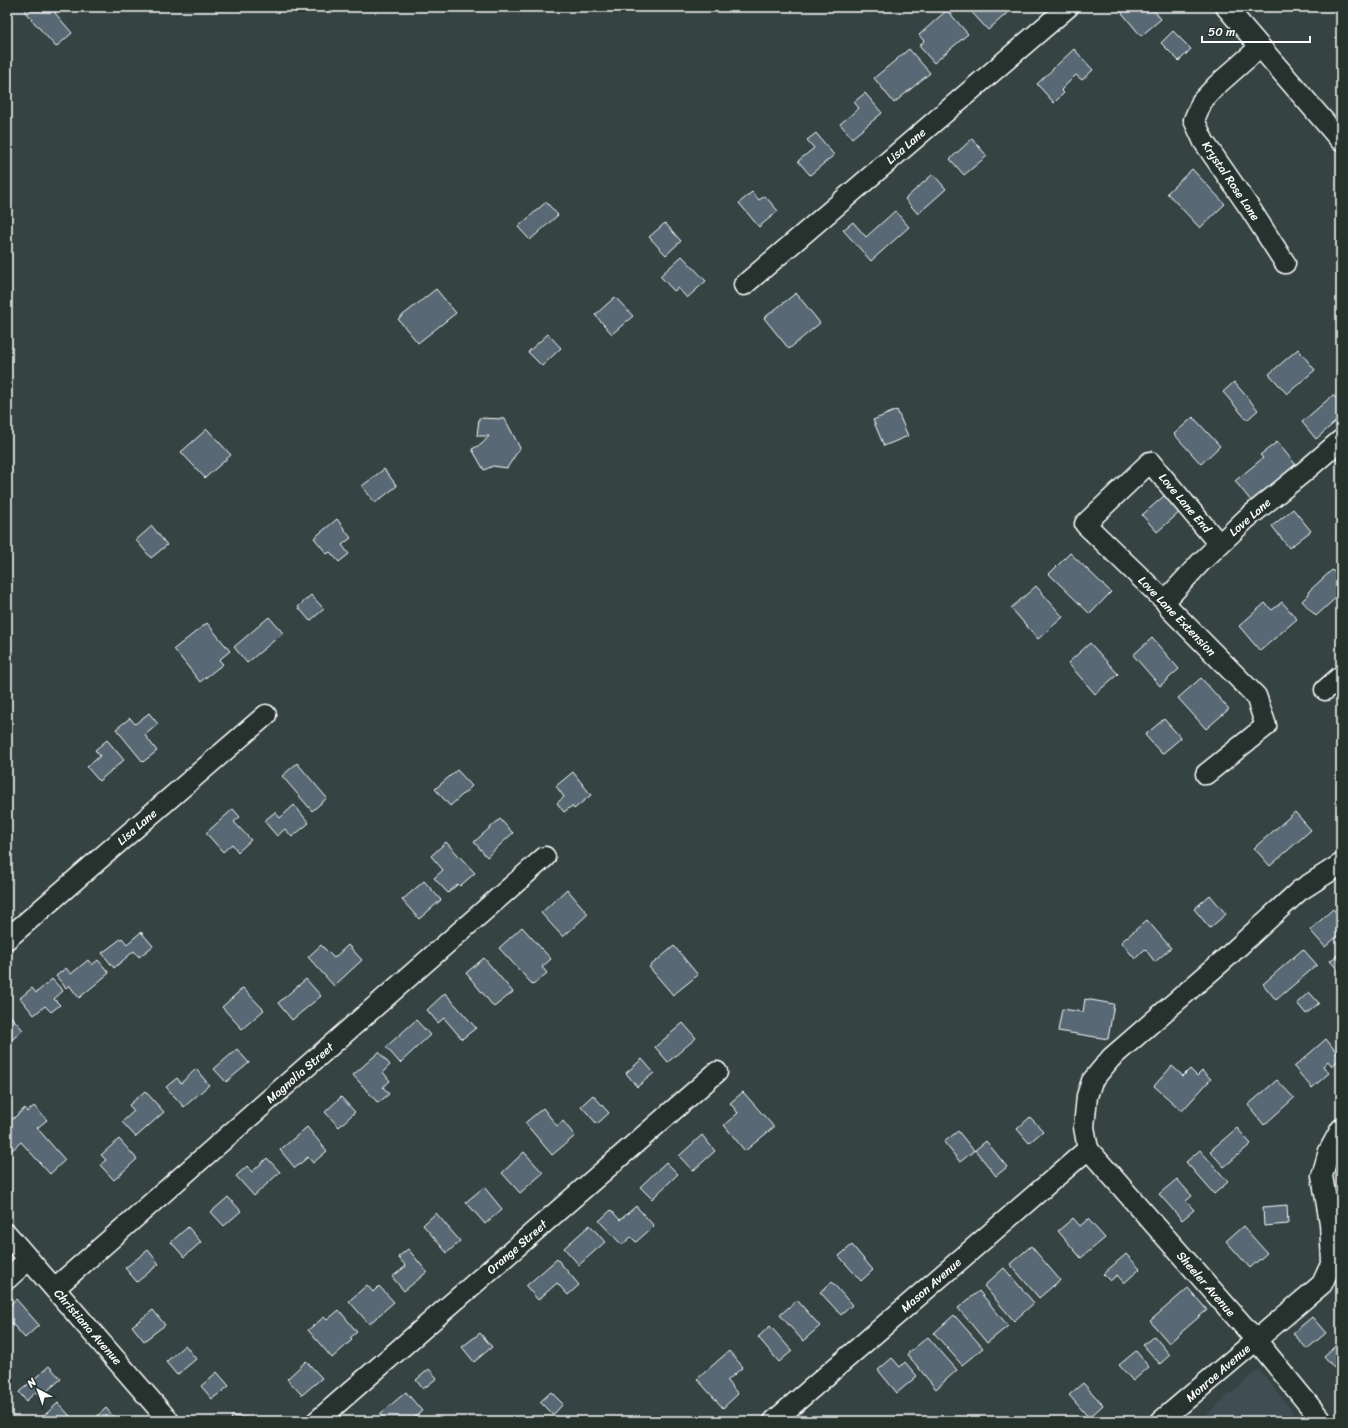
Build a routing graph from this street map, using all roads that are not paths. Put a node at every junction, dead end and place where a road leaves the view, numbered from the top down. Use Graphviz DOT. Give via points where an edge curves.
graph roads {
  1 [pos="1068,7"];
  2 [pos="1226,7"];
  3 [pos="1260,47"];
  4 [pos="1341,141"];
  5 [pos="1285,263"];
  6 [pos="744,285"];
  7 [pos="1341,440"];
  8 [pos="1150,462"];
  9 [pos="1220,544"];
  10 [pos="1165,602"];
  11 [pos="1341,676"];
  12 [pos="1325,690"];
  13 [pos="266,714"];
  14 [pos="1206,774"];
  15 [pos="546,858"];
  16 [pos="1341,864"];
  17 [pos="7,939"];
  18 [pos="717,1072"];
  19 [pos="1341,1129"];
  20 [pos="1088,1149"];
  21 [pos="7,1234"];
  22 [pos="29,1259"];
  23 [pos="7,1279"];
  24 [pos="55,1288"];
  25 [pos="1256,1340"];
  26 [pos="164,1419"];
  27 [pos="317,1421"];
  28 [pos="774,1421"];
  29 [pos="1161,1421"];
  30 [pos="1322,1421"];
  1 -- 6 [label="street, Lisa Lane"];
  2 -- 3 [label="street"];
  3 -- 4 [label="street"];
  3 -- 5 [label="street, Krystal Rose Lane" via="1202,101 1194,120 1204,142"];
  7 -- 9 [label="street, Love Lane" via="1246,519"];
  8 -- 9 [label="street, Love Lane End"];
  8 -- 10 [label="street, Love Lane Extension" via="1085,524"];
  9 -- 10 [label="street, Love Lane"];
  10 -- 14 [label="street, Love Lane Extension" via="1256,696 1266,726"];
  11 -- 12 [label="street"];
  13 -- 17 [label="street, Lisa Lane"];
  15 -- 24 [label="street, Magnolia Street"];
  16 -- 20 [label="street" via="1299,891 1111,1058 1092,1081 1087,1096 1084,1127"];
  18 -- 27 [label="street, Orange Street"];
  19 -- 25 [label="street, Monroe Avenue" via="1329,1150 1322,1176 1330,1223 1332,1262 1322,1284"];
  20 -- 25 [label="street, Sheeler Avenue"];
  20 -- 28 [label="street, Mason Avenue"];
  21 -- 22 [label="street, Christiana Avenue"];
  22 -- 23 [label="street"];
  22 -- 24 [label="street, Christiana Avenue"];
  24 -- 26 [label="street, Christiana Avenue"];
  25 -- 29 [label="street, Monroe Avenue"];
  25 -- 30 [label="street, Sheeler Avenue"];
}
